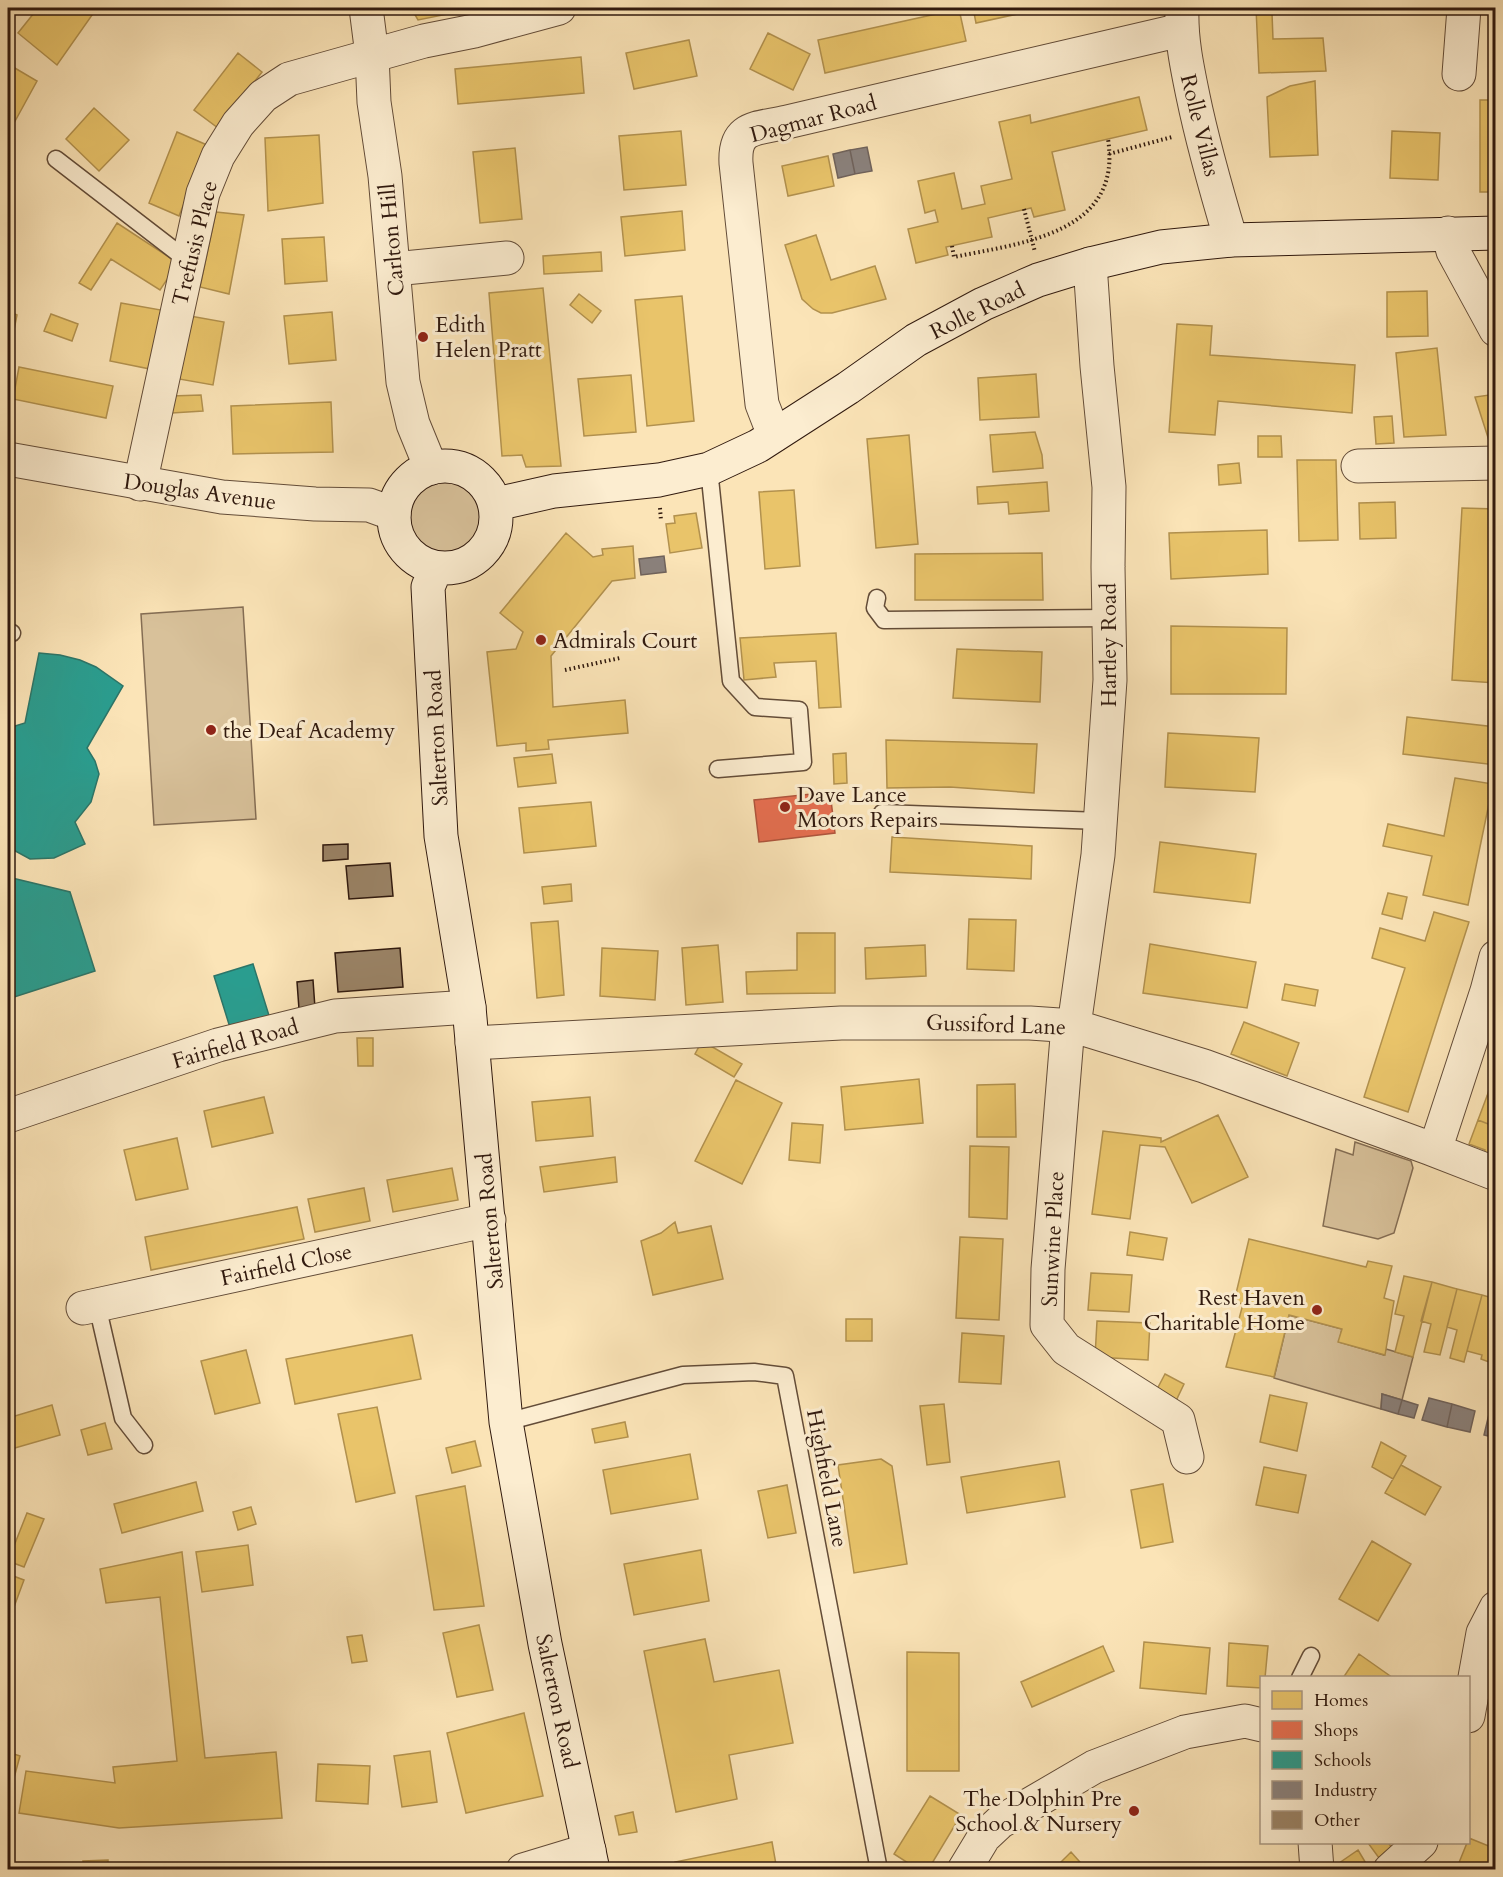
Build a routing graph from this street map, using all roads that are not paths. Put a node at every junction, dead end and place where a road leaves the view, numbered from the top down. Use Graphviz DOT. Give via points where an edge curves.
graph roads {
  1 [pos="366,8"];
  2 [pos="559,8"];
  3 [pos="1464,8"];
  4 [pos="498,16"];
  5 [pos="1182,19"];
  6 [pos="372,56"];
  7 [pos="1459,74"];
  8 [pos="56,159"];
  9 [pos="1448,233"];
  10 [pos="1496,233"];
  11 [pos="1231,240"];
  12 [pos="507,258"];
  13 [pos="187,260"];
  14 [pos="1090,264"];
  15 [pos="394,270"];
  16 [pos="1496,330"];
  17 [pos="774,435"];
  18 [pos="8,459"];
  19 [pos="1496,463"];
  20 [pos="1358,466"];
  21 [pos="431,468"];
  22 [pos="709,469"];
  23 [pos="140,484"];
  24 [pos="496,504"];
  25 [pos="394,513"];
  26 [pos="436,568"];
  27 [pos="877,598"];
  28 [pos="1109,618"];
  29 [pos="718,769"];
  30 [pos="882,813"];
  31 [pos="1101,821"];
  32 [pos="1496,957"];
  33 [pos="469,1007"];
  34 [pos="1071,1025"];
  35 [pos="472,1043"];
  36 [pos="8,1116"];
  37 [pos="1434,1150"];
  38 [pos="1496,1174"];
  39 [pos="489,1220"];
  40 [pos="90,1307"];
  41 [pos="506,1422"];
  42 [pos="144,1445"];
  43 [pos="1187,1457"];
  44 [pos="1496,1608"];
  45 [pos="1311,1656"];
  46 [pos="1301,1676"];
  47 [pos="1470,1705"];
  48 [pos="1260,1725"];
  49 [pos="1315,1844"];
  50 [pos="1419,1844"];
  51 [pos="591,1860"];
  52 [pos="523,1869"];
  53 [pos="879,1869"];
  54 [pos="964,1869"];
  55 [pos="1317,1869"];
  56 [pos="1390,1869"];
  1 -- 6 [label="street, Carlton Hill"];
  2 -- 4 [label="street, Trefusis Place"];
  3 -- 7 [label="street"];
  4 -- 6 [label="street, Trefusis Place"];
  5 -- 11 [label="street, Rolle Villas" via="1200,129"];
  5 -- 17 [label="street, Dagmar Road" via="746,132 740,138 735,148 736,163 762,404"];
  6 -- 13 [label="street, Trefusis Place" via="289,79 263,96 238,124 218,156 203,193"];
  6 -- 15 [label="street, Carlton Hill"];
  8 -- 13 [label="lane"];
  9 -- 10 [label="street, Rolle Road"];
  9 -- 11 [label="street, Rolle Road"];
  9 -- 16 [label="street" via="1453,251"];
  11 -- 14 [label="street, Rolle Road" via="1161,248"];
  12 -- 15 [label="street"];
  13 -- 23 [label="street, Trefusis Place"];
  14 -- 17 [label="street, Rolle Road" via="1041,279 983,304 916,340"];
  14 -- 28 [label="street, Hartley Road" via="1109,488"];
  15 -- 21 [label="street, Carlton Hill" via="403,382 413,424"];
  17 -- 22 [label="street, Rolle Road"];
  18 -- 23 [label="street, Douglas Avenue"];
  19 -- 20 [label="street"];
  21 -- 24 [label="street" via="451,466 471,472 486,486"];
  21 -- 25 [label="street" via="413,477 399,493"];
  22 -- 24 [label="street, Rolle Road" via="659,480 554,491"];
  22 -- 29 [label="lane" via="731,681 756,707 799,710 803,762"];
  23 -- 25 [label="street, Douglas Avenue" via="222,497 369,505"];
  24 -- 26 [label="street" via="496,525 489,544 476,559 457,568"];
  25 -- 26 [label="street" via="398,538 413,558"];
  26 -- 33 [label="street, Salterton Road" via="428,587 441,836"];
  27 -- 28 [label="lane" via="875,608 884,620"];
  28 -- 31 [label="street, Hartley Road" via="1110,680"];
  30 -- 31 [label="lane"];
  31 -- 34 [label="street, Hartley Road"];
  32 -- 37 [label="street"];
  33 -- 35 [label="street, Salterton Road"];
  33 -- 36 [label="street, Fairfield Road" via="335,1016 218,1045"];
  34 -- 35 [label="street, Gussiford Lane" via="841,1023"];
  34 -- 37 [label="street, Gussiford Lane" via="1204,1066"];
  34 -- 43 [label="street, Sunwine Place" via="1048,1269 1047,1325 1066,1349 1178,1420"];
  35 -- 39 [label="street, Salterton Road"];
  37 -- 38 [label="street, Gussiford Lane"];
  39 -- 40 [label="street, Fairfield Close"];
  39 -- 41 [label="street, Salterton Road"];
  40 -- 42 [label="lane" via="123,1418"];
  41 -- 51 [label="street, Salterton Road" via="545,1644"];
  41 -- 53 [label="lane, Highfield Lane" via="682,1375 754,1372 785,1376"];
  44 -- 47 [label="street" via="1483,1633"];
  45 -- 46 [label="lane"];
  48 -- 54 [label="street" via="1245,1721 1185,1732 1094,1767 1000,1822 984,1837"];
  49 -- 55 [label="street"];
  50 -- 56 [label="street"];
  51 -- 52 [label="street"];
}
